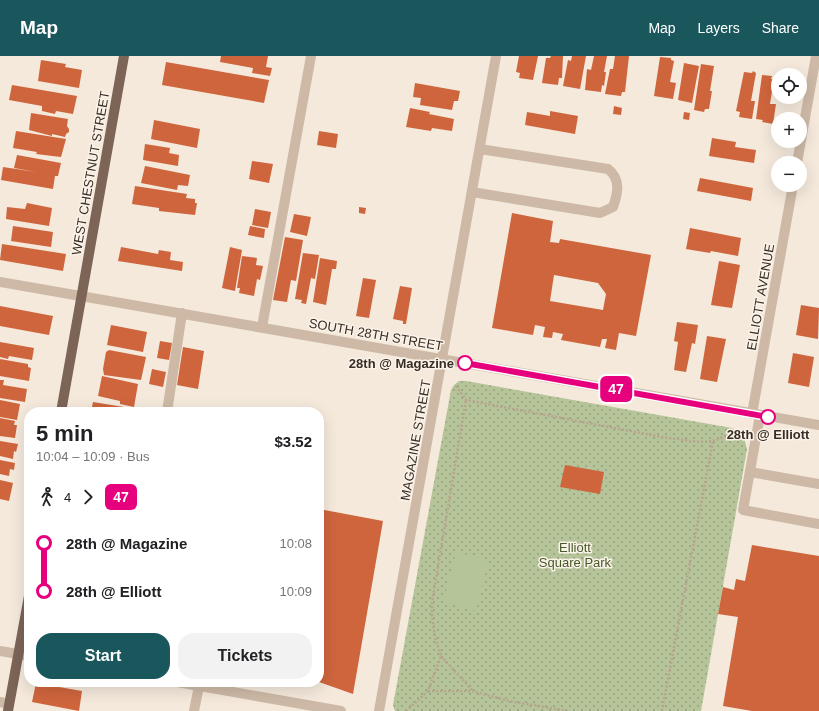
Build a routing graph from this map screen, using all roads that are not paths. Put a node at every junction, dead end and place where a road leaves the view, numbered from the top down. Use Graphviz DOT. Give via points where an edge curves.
graph roads {
  1 [pos="124,56"];
  2 [pos="311,56"];
  3 [pos="496,56"];
  4 [pos="816,56"];
  5 [pos="480,148"];
  6 [pos="798,156"];
  7 [pos="472,192"];
  8 [pos="792,192"];
  9 [pos="0,282"];
  10 [pos="82,295"];
  11 [pos="182,313"];
  12 [pos="262,327"];
  13 [pos="442,359"];
  14 [pos="62,407"];
  15 [pos="168,407"];
  16 [pos="756,414"];
  17 [pos="819,425"];
  18 [pos="750,472"];
  19 [pos="819,484"];
  20 [pos="819,524"];
  21 [pos="0,651"];
  22 [pos="24,655"];
  23 [pos="199,687"];
  24 [pos="205,687"];
  25 [pos="6,706"];
  26 [pos="194,711"];
  27 [pos="341,711"];
  28 [pos="379,711"];
  1 -- 10 [label="main road, WEST CHESTNUT STREET"];
  2 -- 12 [label="street"];
  3 -- 5 [label="street, MAGAZINE STREET"];
  4 -- 6 [label="street"];
  5 -- 7 [label="street, MAGAZINE STREET"];
  5 -- 7 [label="street" via="608,169 618,183 617,197 613,207 600,214"];
  7 -- 13 [label="street, MAGAZINE STREET"];
  8 -- 16 [label="street, ELLIOTT AVENUE"];
  9 -- 10 [label="street, SOUTH 28TH STREET"];
  10 -- 11 [label="street, SOUTH 28TH STREET"];
  10 -- 14 [label="main road, WEST CHESTNUT STREET"];
  11 -- 12 [label="street, SOUTH 28TH STREET"];
  11 -- 15 [label="street"];
  12 -- 13 [label="street, SOUTH 28TH STREET"];
  13 -- 16 [label="street, SOUTH 28TH STREET"];
  13 -- 28 [label="street, MAGAZINE STREET"];
  16 -- 17 [label="street, SOUTH 28TH STREET"];
  16 -- 18 [label="street, ELLIOTT AVENUE"];
  18 -- 19 [label="street"];
  18 -- 20 [label="street, ELLIOTT AVENUE" via="743,510"];
  21 -- 22 [label="street"];
  22 -- 25 [label="main road"];
  23 -- 26 [label="street"];
  24 -- 27 [label="street"];
}
